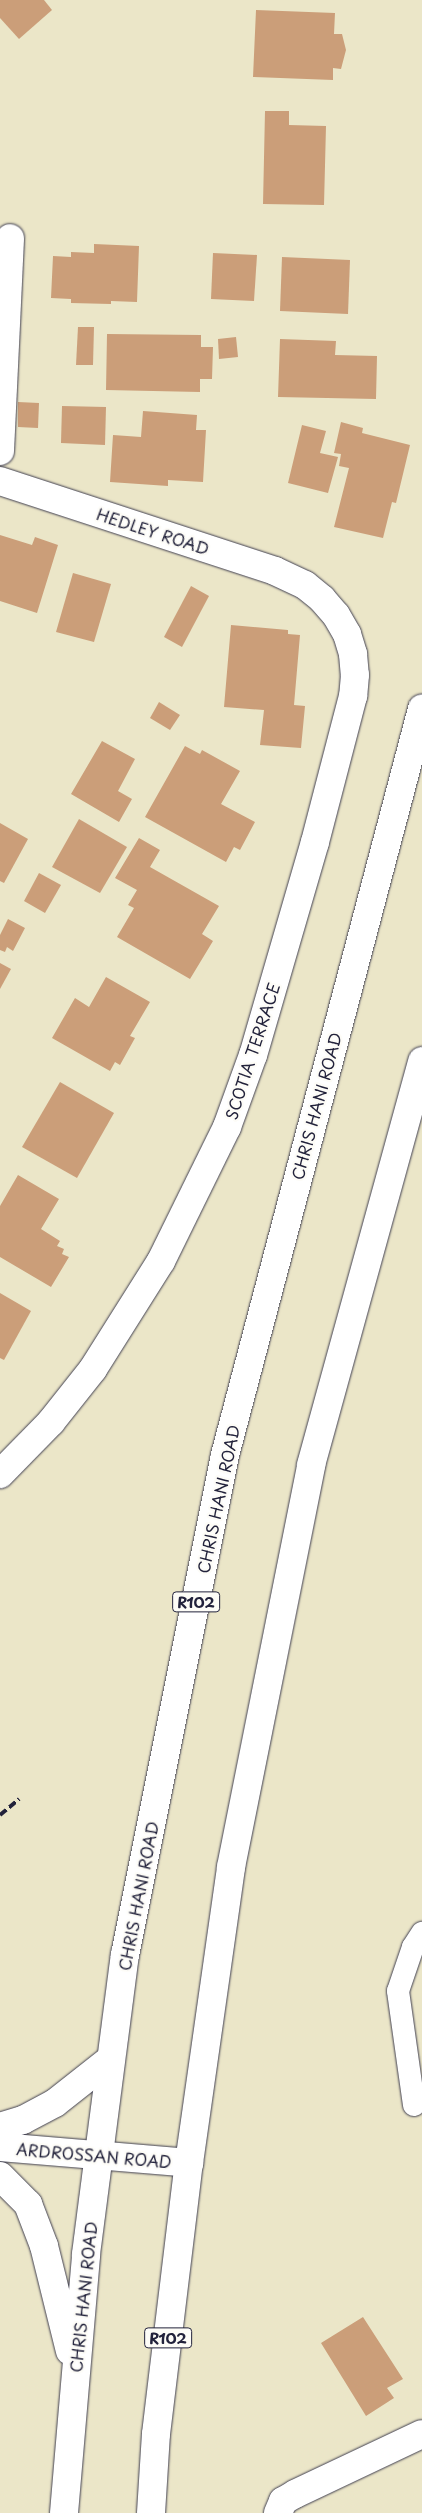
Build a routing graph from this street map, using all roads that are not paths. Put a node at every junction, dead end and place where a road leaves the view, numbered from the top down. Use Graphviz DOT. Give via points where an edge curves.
graph roads {
  1 [pos="10,238"];
  2 [pos="0,450"];
  3 [pos="0,481"];
  4 [pos="305,585"];
  5 [pos="422,709"];
  6 [pos="422,1061"];
  7 [pos="0,1474"];
  8 [pos="422,1934"];
  9 [pos="111,2058"];
  10 [pos="414,2105"];
  11 [pos="0,2127"];
  12 [pos="0,2147"];
  13 [pos="99,2155"];
  14 [pos="189,2162"];
  15 [pos="0,2176"];
  16 [pos="75,2372"];
  17 [pos="422,2434"];
  18 [pos="64,2513"];
  19 [pos="151,2513"];
  20 [pos="278,2513"];
  1 -- 2 [label="main road"];
  3 -- 4 [label="main road, HEDLEY ROAD" via="275,571"];
  4 -- 7 [label="main road, SCOTIA TERRACE" via="336,615 347,634 353,654 353,696 315,842 253,1054 227,1127 161,1260 93,1369 51,1422"];
  5 -- 9 [label="main road, CHRIS HANI ROAD / R102" via="225,1455 125,1955"];
  6 -- 14 [label="main road, R102" via="311,1465 231,1868"];
  8 -- 10 [label="lane" via="413,1946 398,1991"];
  9 -- 11 [label="main road" via="55,2103"];
  9 -- 13 [label="main road, CHRIS HANI ROAD / R102"];
  12 -- 13 [label="main road, ARDROSSAN ROAD"];
  13 -- 14 [label="main road, ARDROSSAN ROAD"];
  13 -- 16 [label="main road, CHRIS HANI ROAD / R102"];
  14 -- 19 [label="main road, R102" via="156,2434"];
  15 -- 16 [label="main road" via="28,2204 44,2246"];
  16 -- 18 [label="main road, CHRIS HANI ROAD / R102"];
  17 -- 20 [label="main road" via="283,2500"];
}
